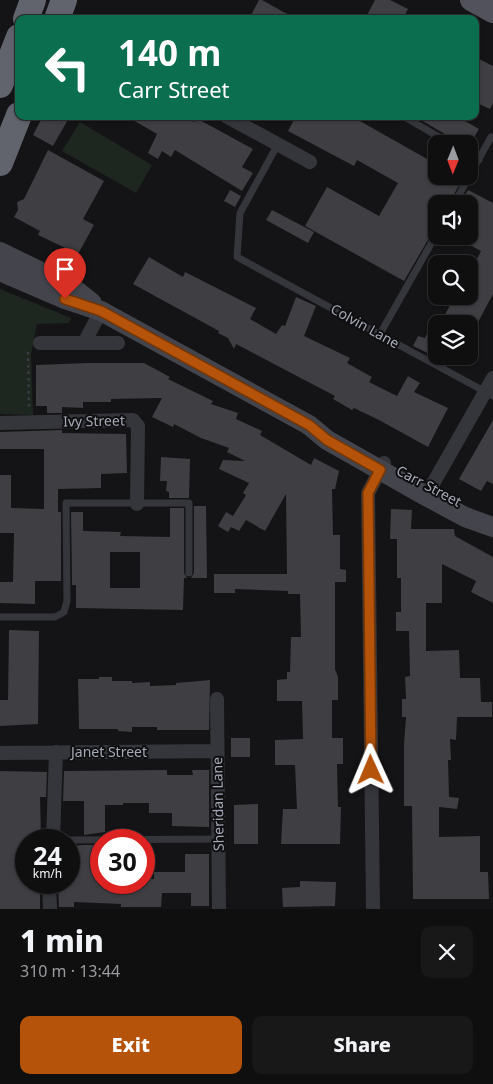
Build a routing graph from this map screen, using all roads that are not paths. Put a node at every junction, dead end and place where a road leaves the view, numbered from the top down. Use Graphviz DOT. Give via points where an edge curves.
graph roads {
  1 [pos="33,0"];
  2 [pos="64,0"];
  3 [pos="471,0"];
  4 [pos="493,12"];
  5 [pos="27,15"];
  6 [pos="58,15"];
  7 [pos="15,47"];
  8 [pos="0,85"];
  9 [pos="17,120"];
  10 [pos="233,120"];
  11 [pos="410,120"];
  12 [pos="436,135"];
  13 [pos="493,138"];
  14 [pos="278,144"];
  15 [pos="479,160"];
  16 [pos="310,162"];
  17 [pos="0,163"];
  18 [pos="459,195"];
  19 [pos="430,245"];
  20 [pos="0,252"];
  21 [pos="0,271"];
  22 [pos="101,311"];
  23 [pos="380,334"];
  24 [pos="40,343"];
  25 [pos="84,343"];
  26 [pos="118,343"];
  27 [pos="493,378"];
  28 [pos="489,394"];
  29 [pos="0,423"];
  30 [pos="382,466"];
  31 [pos="428,492"];
  32 [pos="137,504"];
  33 [pos="492,527"];
  34 [pos="189,573"];
  35 [pos="0,617"];
  36 [pos="217,699"];
  37 [pos="217,751"];
  38 [pos="56,752"];
  39 [pos="0,753"];
  40 [pos="53,829"];
  41 [pos="218,839"];
  42 [pos="80,840"];
  43 [pos="49,894"];
  44 [pos="50,909"];
  45 [pos="219,909"];
  46 [pos="373,909"];
  1 -- 5 [label="highway"];
  2 -- 6 [label="highway"];
  3 -- 4 [label="main road"];
  7 -- 8 [label="highway"];
  9 -- 17 [label="highway"];
  10 -- 14 [label="street"];
  11 -- 12 [label="lane"];
  13 -- 15 [label="lane"];
  14 -- 16 [label="street"];
  14 -- 23 [label="lane, Colvin Lane" via="240,213 237,256"];
  15 -- 18 [label="lane"];
  19 -- 23 [label="lane"];
  20 -- 22 [label="street, Carr Street" via="72,287"];
  21 -- 22 [label="street, Carr Street"];
  22 -- 25 [label="street"];
  22 -- 30 [label="street, Carr Street" via="309,425 327,440"];
  23 -- 28 [label="lane, Colvin Lane"];
  24 -- 25 [label="street"];
  25 -- 26 [label="street"];
  27 -- 28 [label="street"];
  28 -- 31 [label="street"];
  29 -- 32 [label="street, Ivy Street" via="133,420 138,426"];
  30 -- 31 [label="street, Carr Street"];
  30 -- 46 [label="street" via="368,493"];
  31 -- 33 [label="street, Carr Street" via="465,518"];
  32 -- 34 [label="lane" via="189,503"];
  32 -- 35 [label="lane" via="66,503 67,601 64,612 55,617"];
  36 -- 37 [label="street, Sheridan Lane"];
  37 -- 38 [label="street, Janet Street"];
  37 -- 41 [label="street, Sheridan Lane"];
  38 -- 39 [label="street, Janet Street"];
  38 -- 40 [label="street"];
  41 -- 42 [label="lane"];
  41 -- 45 [label="street, Sheridan Lane"];
  43 -- 44 [label="street"];
}
